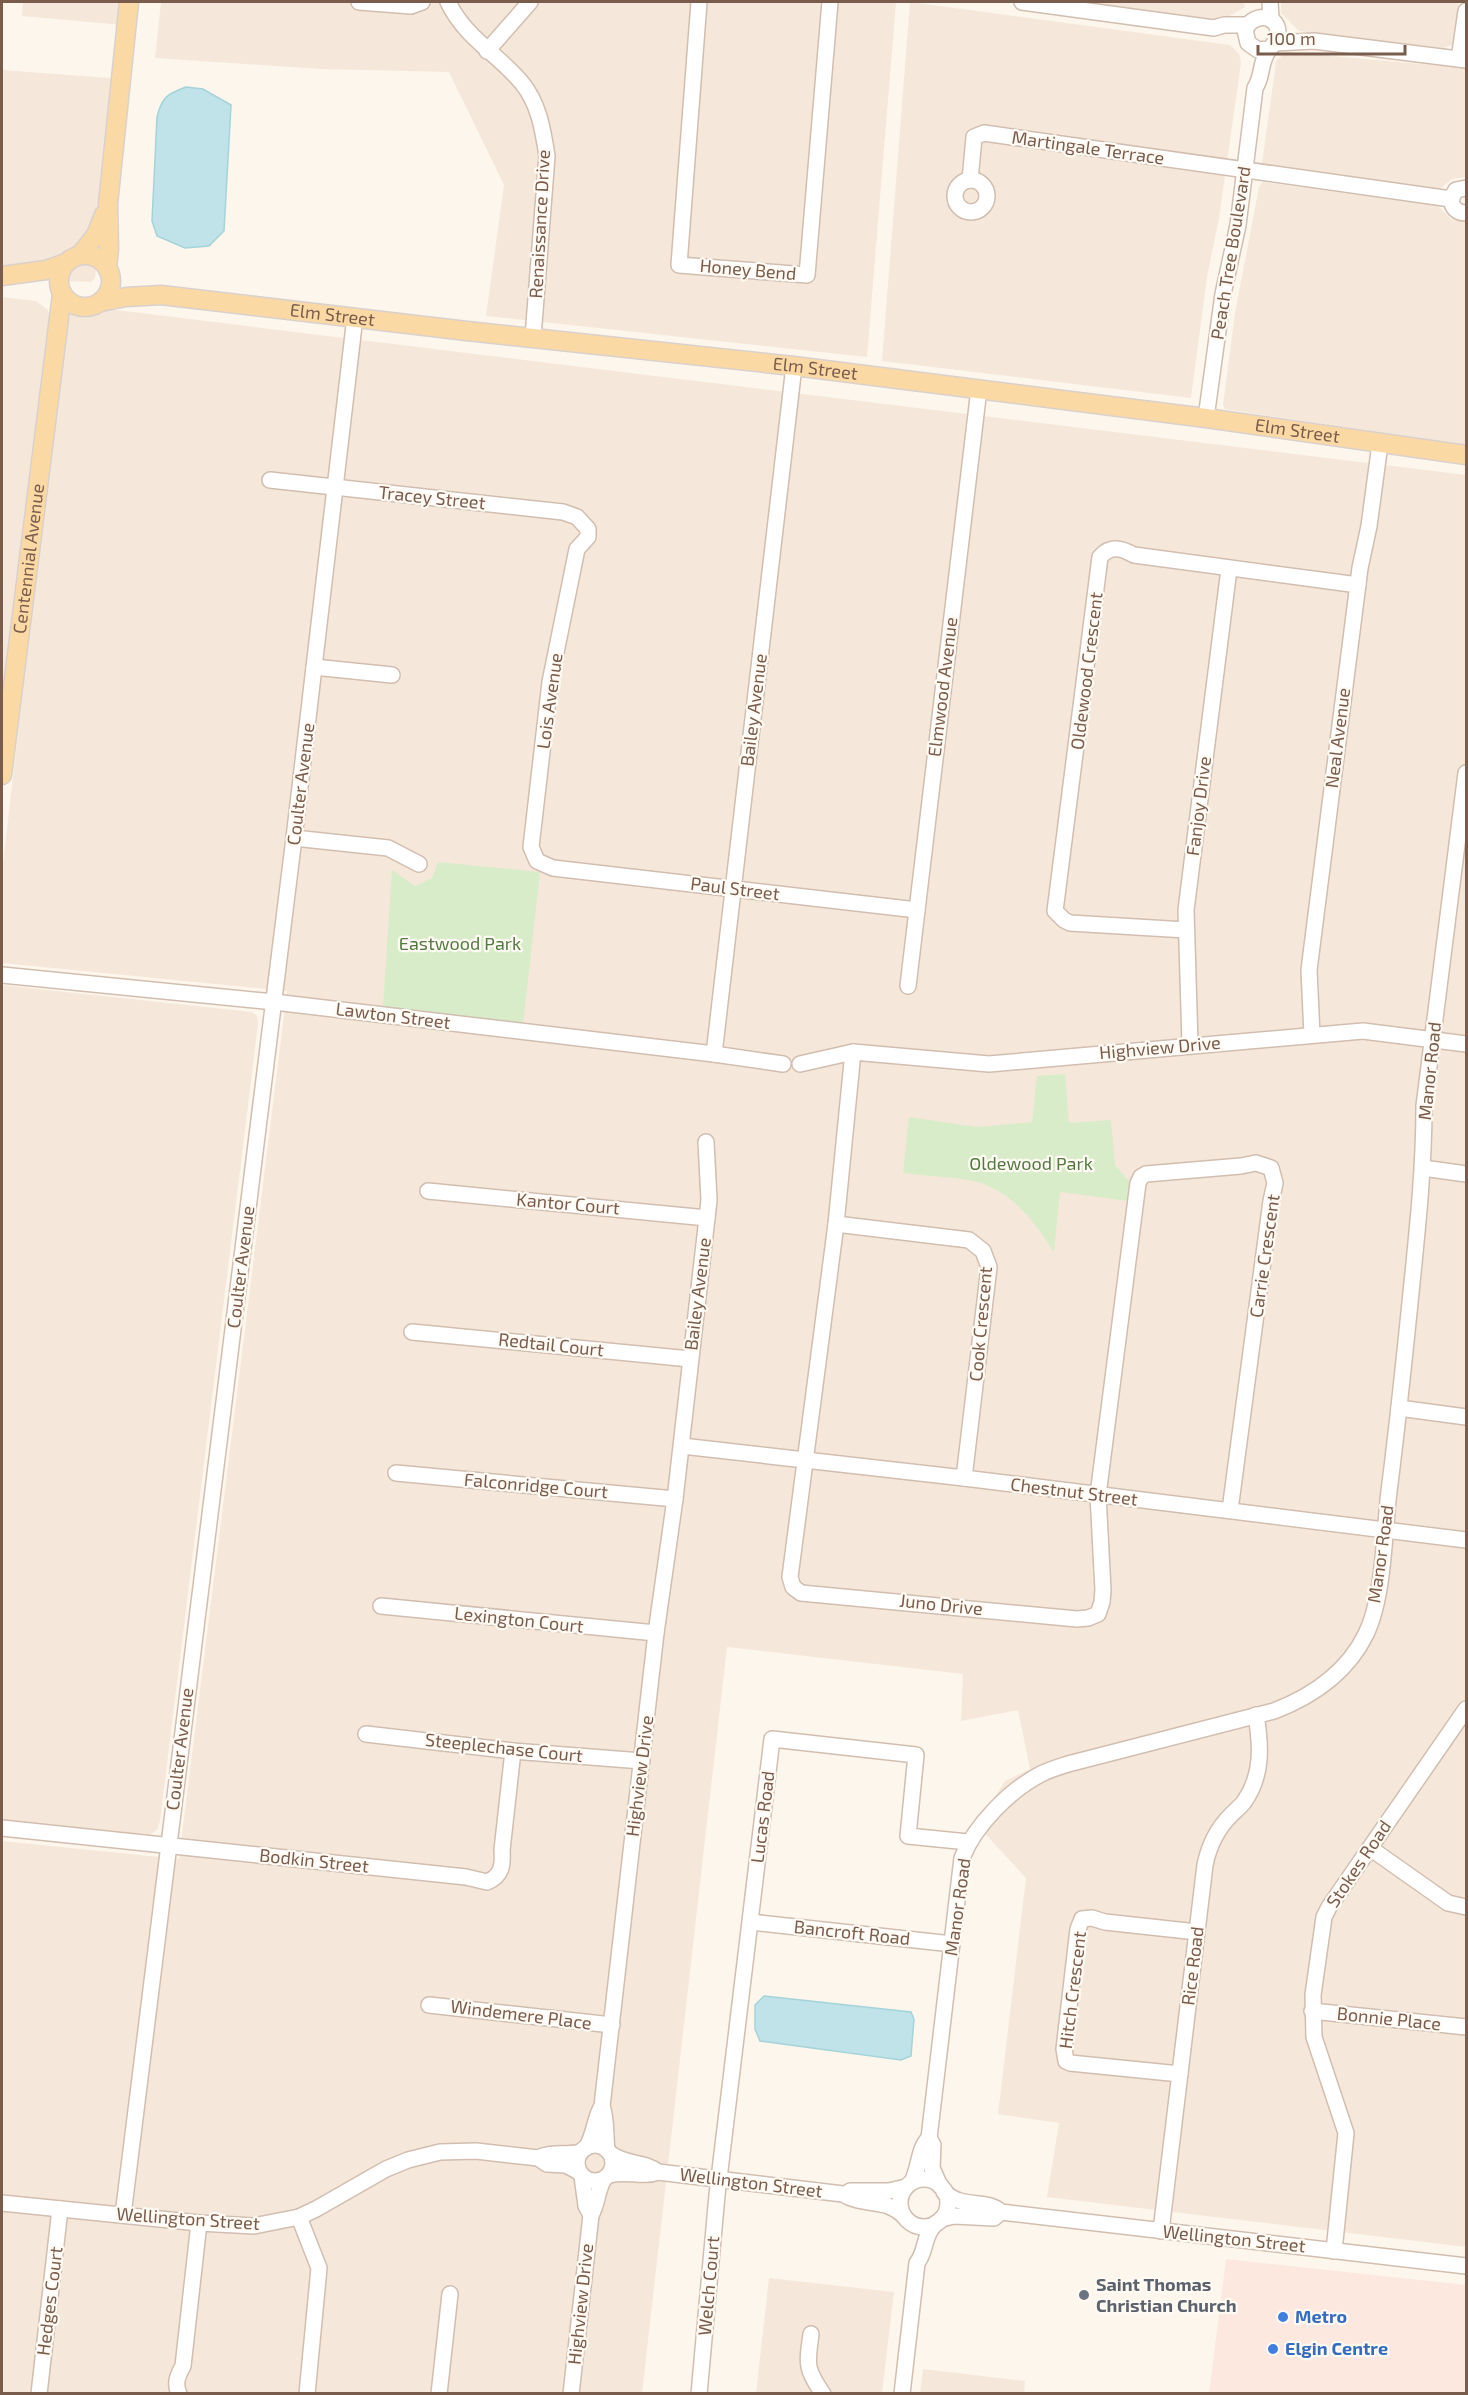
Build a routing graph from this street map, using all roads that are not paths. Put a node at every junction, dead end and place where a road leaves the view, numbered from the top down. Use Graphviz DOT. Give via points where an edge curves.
graph roads {
  1 [pos="129,2"];
  2 [pos="359,2"];
  3 [pos="423,2"];
  4 [pos="448,2"];
  5 [pos="530,2"];
  6 [pos="699,2"];
  7 [pos="830,2"];
  8 [pos="1022,2"];
  9 [pos="1261,2"];
  10 [pos="1270,2"];
  11 [pos="1467,11"];
  12 [pos="1262,34"];
  13 [pos="487,51"];
  14 [pos="1463,60"];
  15 [pos="1244,170"];
  16 [pos="970,180"];
  17 [pos="1467,188"];
  18 [pos="1451,199"];
  19 [pos="108,204"];
  20 [pos="1467,213"];
  21 [pos="73,259"];
  22 [pos="109,271"];
  23 [pos="2,276"];
  24 [pos="2,282"];
  25 [pos="61,290"];
  26 [pos="161,295"];
  27 [pos="91,304"];
  28 [pos="356,317"];
  29 [pos="533,337"];
  30 [pos="56,345"];
  31 [pos="794,366"];
  32 [pos="979,389"];
  33 [pos="1206,418"];
  34 [pos="1380,444"];
  35 [pos="1467,455"];
  36 [pos="270,480"];
  37 [pos="334,487"];
  38 [pos="588,529"];
  39 [pos="1229,569"];
  40 [pos="1358,585"];
  41 [pos="314,667"];
  42 [pos="392,675"];
  43 [pos="1467,773"];
  44 [pos="2,775"];
  45 [pos="294,838"];
  46 [pos="419,864"];
  47 [pos="553,867"];
  48 [pos="733,889"];
  49 [pos="917,910"];
  50 [pos="1186,930"];
  51 [pos="2,975"];
  52 [pos="908,986"];
  53 [pos="274,1002"];
  54 [pos="1312,1035"];
  55 [pos="1432,1040"];
  56 [pos="1190,1044"];
  57 [pos="1467,1044"];
  58 [pos="853,1052"];
  59 [pos="714,1054"];
  60 [pos="783,1064"];
  61 [pos="800,1064"];
  62 [pos="706,1142"];
  63 [pos="1423,1168"];
  64 [pos="1467,1174"];
  65 [pos="428,1191"];
  66 [pos="707,1218"];
  67 [pos="836,1224"];
  68 [pos="412,1332"];
  69 [pos="690,1359"];
  70 [pos="1399,1408"];
  71 [pos="1467,1417"];
  72 [pos="682,1446"];
  73 [pos="806,1460"];
  74 [pos="396,1473"];
  75 [pos="964,1478"];
  76 [pos="1098,1495"];
  77 [pos="675,1499"];
  78 [pos="1230,1510"];
  79 [pos="1385,1529"];
  80 [pos="1467,1539"];
  81 [pos="381,1606"];
  82 [pos="656,1634"];
  83 [pos="1467,1709"];
  84 [pos="1256,1715"];
  85 [pos="366,1734"];
  86 [pos="513,1751"];
  87 [pos="642,1761"];
  88 [pos="2,1828"];
  89 [pos="969,1842"];
  90 [pos="168,1845"];
  91 [pos="1370,1848"];
  92 [pos="1467,1907"];
  93 [pos="751,1922"];
  94 [pos="1197,1932"];
  95 [pos="952,1944"];
  96 [pos="429,2005"];
  97 [pos="1312,2011"];
  98 [pos="612,2025"];
  99 [pos="1467,2027"];
  100 [pos="1180,2074"];
  101 [pos="602,2106"];
  102 [pos="929,2138"];
  103 [pos="584,2150"];
  104 [pos="609,2152"];
  105 [pos="538,2158"];
  106 [pos="658,2172"];
  107 [pos="581,2174"];
  108 [pos="607,2177"];
  109 [pos="719,2179"];
  110 [pos="909,2185"];
  111 [pos="942,2189"];
  112 [pos="843,2194"];
  113 [pos="2,2203"];
  114 [pos="60,2209"];
  115 [pos="1001,2212"];
  116 [pos="591,2215"];
  117 [pos="123,2216"];
  118 [pos="299,2217"];
  119 [pos="905,2218"];
  120 [pos="938,2221"];
  121 [pos="199,2223"];
  122 [pos="1161,2231"];
  123 [pos="1334,2251"];
  124 [pos="917,2263"];
  125 [pos="1467,2266"];
  126 [pos="450,2294"];
  127 [pos="811,2334"];
  128 [pos="39,2394"];
  129 [pos="179,2394"];
  130 [pos="307,2394"];
  131 [pos="439,2394"];
  132 [pos="571,2394"];
  133 [pos="699,2394"];
  134 [pos="823,2394"];
  135 [pos="903,2394"];
  1 -- 19 [label="main road"];
  2 -- 3 [label="street" via="411,6"];
  4 -- 13 [label="street, Renaissance Drive" via="455,16"];
  5 -- 13 [label="street"];
  6 -- 7 [label="street, Honey Bend" via="679,265 807,275"];
  8 -- 12 [label="street" via="1214,28 1224,25"];
  9 -- 12 [label="street, Peach Tree Boulevard"];
  10 -- 12 [label="street, Peach Tree Boulevard"];
  11 -- 14 [label="street"];
  12 -- 14 [label="street"];
  12 -- 15 [label="street, Peach Tree Boulevard" via="1251,79 1255,88"];
  13 -- 29 [label="street, Renaissance Drive" via="522,83 534,101 548,156"];
  15 -- 16 [label="street, Martingale Terrace" via="984,133 974,137"];
  15 -- 18 [label="street"];
  15 -- 33 [label="street, Peach Tree Boulevard"];
  17 -- 18 [label="street" via="1456,190"];
  18 -- 20 [label="street" via="1457,211"];
  19 -- 21 [label="main road" via="96,235"];
  19 -- 22 [label="main road"];
  21 -- 22 [label="main road" via="97,258"];
  21 -- 23 [label="main road" via="46,270"];
  21 -- 25 [label="main road" via="59,278"];
  22 -- 26 [label="main road" via="125,284"];
  22 -- 27 [label="main road" via="110,288"];
  24 -- 25 [label="main road" via="48,283"];
  25 -- 27 [label="main road" via="75,305"];
  25 -- 30 [label="main road, Centennial Avenue"];
  26 -- 27 [label="main road"];
  26 -- 28 [label="main road, Elm Street"];
  27 -- 30 [label="main road" via="72,316"];
  28 -- 29 [label="main road, Elm Street"];
  28 -- 37 [label="street, Coulter Avenue"];
  29 -- 31 [label="main road, Elm Street"];
  30 -- 44 [label="main road, Centennial Avenue"];
  31 -- 32 [label="main road, Elm Street"];
  31 -- 48 [label="street, Bailey Avenue"];
  32 -- 33 [label="main road, Elm Street"];
  32 -- 49 [label="street, Elmwood Avenue"];
  33 -- 34 [label="main road, Elm Street"];
  34 -- 35 [label="main road, Elm Street"];
  34 -- 40 [label="street, Neal Avenue"];
  36 -- 37 [label="street, Tracey Street"];
  37 -- 38 [label="street, Tracey Street" via="563,512"];
  37 -- 41 [label="street, Coulter Avenue"];
  38 -- 47 [label="street, Lois Avenue" via="588,537 577,549 550,682 531,847 537,861"];
  39 -- 40 [label="street, Oldewood Crescent"];
  39 -- 50 [label="street, Fanjoy Drive"];
  39 -- 50 [label="street, Oldewood Crescent" via="1134,555 1118,548 1100,557 1054,904 1058,916 1070,923"];
  40 -- 54 [label="street, Neal Avenue" via="1310,970"];
  41 -- 42 [label="street"];
  41 -- 45 [label="street, Coulter Avenue"];
  43 -- 55 [label="street, Manor Road"];
  45 -- 46 [label="street" via="388,848"];
  45 -- 53 [label="street, Coulter Avenue"];
  47 -- 48 [label="street, Paul Street"];
  48 -- 49 [label="street, Paul Street"];
  48 -- 59 [label="street, Bailey Avenue"];
  49 -- 52 [label="street, Elmwood Avenue"];
  50 -- 56 [label="street, Fanjoy Drive"];
  51 -- 53 [label="street, Lawton Street"];
  53 -- 59 [label="street, Lawton Street"];
  53 -- 90 [label="street, Coulter Avenue"];
  54 -- 55 [label="street, Highview Drive" via="1363,1031"];
  54 -- 56 [label="street, Highview Drive"];
  55 -- 57 [label="street, Highview Drive"];
  55 -- 63 [label="street, Manor Road" via="1424,1106"];
  56 -- 58 [label="street, Highview Drive" via="989,1064"];
  58 -- 61 [label="street, Highview Drive"];
  58 -- 67 [label="street"];
  59 -- 60 [label="street, Lawton Street"];
  62 -- 66 [label="street, Bailey Avenue"];
  63 -- 64 [label="street"];
  63 -- 70 [label="street, Manor Road"];
  65 -- 66 [label="street, Kantor Court"];
  66 -- 69 [label="street, Bailey Avenue"];
  67 -- 73 [label="street"];
  67 -- 75 [label="street, Cook Crescent" via="969,1240 983,1251 989,1268"];
  68 -- 69 [label="street, Redtail Court"];
  69 -- 72 [label="street, Bailey Avenue"];
  70 -- 71 [label="street"];
  70 -- 79 [label="street, Manor Road"];
  72 -- 73 [label="street, Chestnut Street"];
  72 -- 77 [label="street, Highview Drive"];
  73 -- 75 [label="street, Chestnut Street"];
  73 -- 76 [label="street, Juno Drive" via="790,1581 801,1593 1088,1618 1098,1614 1102,1602"];
  74 -- 77 [label="street, Falconridge Court"];
  75 -- 76 [label="street, Chestnut Street"];
  76 -- 78 [label="street, Chestnut Street"];
  76 -- 78 [label="street, Carrie Crescent" via="1138,1183 1146,1174 1256,1163 1271,1168 1275,1183"];
  77 -- 82 [label="street, Highview Drive"];
  78 -- 79 [label="street, Chestnut Street"];
  79 -- 80 [label="street, Chestnut Street"];
  79 -- 84 [label="street, Manor Road" via="1373,1615 1356,1650 1333,1678 1306,1698"];
  81 -- 82 [label="street, Lexington Court"];
  82 -- 87 [label="street, Highview Drive"];
  83 -- 91 [label="street, Stokes Road"];
  84 -- 89 [label="street, Manor Road" via="1042,1773 987,1819"];
  84 -- 94 [label="street, Rice Road" via="1258,1773 1244,1802 1221,1826 1208,1851"];
  85 -- 86 [label="street, Steeplechase Court"];
  86 -- 87 [label="street, Steeplechase Court"];
  86 -- 90 [label="street, Bodkin Street" via="503,1865 500,1873 487,1882"];
  87 -- 98 [label="street, Highview Drive"];
  88 -- 90 [label="street, Bodkin Street"];
  89 -- 93 [label="street, Lucas Road" via="908,1836 916,1755 772,1738"];
  89 -- 95 [label="street, Manor Road" via="962,1858"];
  90 -- 117 [label="street, Coulter Avenue"];
  91 -- 92 [label="street" via="1448,1903"];
  91 -- 97 [label="street, Stokes Road" via="1324,1917"];
  93 -- 95 [label="street, Bancroft Road"];
  93 -- 109 [label="street, Lucas Road"];
  94 -- 100 [label="street, Rice Road"];
  94 -- 100 [label="street, Hitch Crescent" via="1092,1918 1082,1919 1078,1929 1064,2049 1066,2061"];
  95 -- 102 [label="street, Manor Road"];
  96 -- 98 [label="street, Windemere Place"];
  97 -- 99 [label="street, Bonnie Place"];
  97 -- 123 [label="street, Stokes Road" via="1314,2037 1346,2133"];
  98 -- 101 [label="street, Highview Drive"];
  100 -- 122 [label="street, Rice Road"];
  101 -- 103 [label="street, Highview Drive"];
  101 -- 104 [label="street, Highview Drive"];
  102 -- 110 [label="street, Manor Road" via="922,2145 919,2169"];
  102 -- 111 [label="street" via="933,2145 932,2168"];
  103 -- 104 [label="street" via="597,2145"];
  103 -- 105 [label="street, Wellington Street" via="548,2153"];
  103 -- 107 [label="street" via="577,2161"];
  104 -- 106 [label="street, Wellington Street" via="618,2160 650,2166"];
  104 -- 108 [label="street" via="613,2165"];
  105 -- 107 [label="street, Wellington Street"];
  105 -- 118 [label="street, Wellington Street" via="476,2151 424,2155 386,2169"];
  106 -- 108 [label="street, Wellington Street" via="617,2172"];
  106 -- 109 [label="street, Wellington Street"];
  107 -- 108 [label="street" via="593,2181"];
  107 -- 116 [label="street, Highview Drive"];
  108 -- 116 [label="street, Highview Drive"];
  109 -- 112 [label="street, Wellington Street"];
  109 -- 133 [label="street, Welch Court"];
  110 -- 111 [label="street" via="927,2179"];
  110 -- 112 [label="street, Wellington Street" via="889,2191 854,2190"];
  110 -- 119 [label="street" via="900,2200"];
  111 -- 115 [label="street, Wellington Street" via="961,2203 995,2207"];
  111 -- 120 [label="street" via="947,2206"];
  112 -- 119 [label="street, Wellington Street" via="852,2200 889,2204"];
  113 -- 114 [label="street, Wellington Street"];
  114 -- 117 [label="street, Wellington Street"];
  114 -- 128 [label="street, Hedges Court"];
  115 -- 120 [label="street, Wellington Street" via="994,2217 960,2216"];
  115 -- 122 [label="street, Wellington Street"];
  116 -- 132 [label="street, Highview Drive"];
  117 -- 121 [label="street, Wellington Street"];
  118 -- 121 [label="street, Wellington Street" via="254,2226"];
  118 -- 130 [label="street" via="319,2268"];
  119 -- 120 [label="street" via="922,2226"];
  119 -- 124 [label="street" via="914,2237"];
  120 -- 124 [label="street" via="925,2238"];
  121 -- 129 [label="street" via="183,2366 177,2377"];
  122 -- 123 [label="street, Wellington Street"];
  123 -- 125 [label="street, Wellington Street"];
  124 -- 135 [label="street"];
  126 -- 131 [label="street"];
  127 -- 134 [label="street" via="808,2369"];
}
